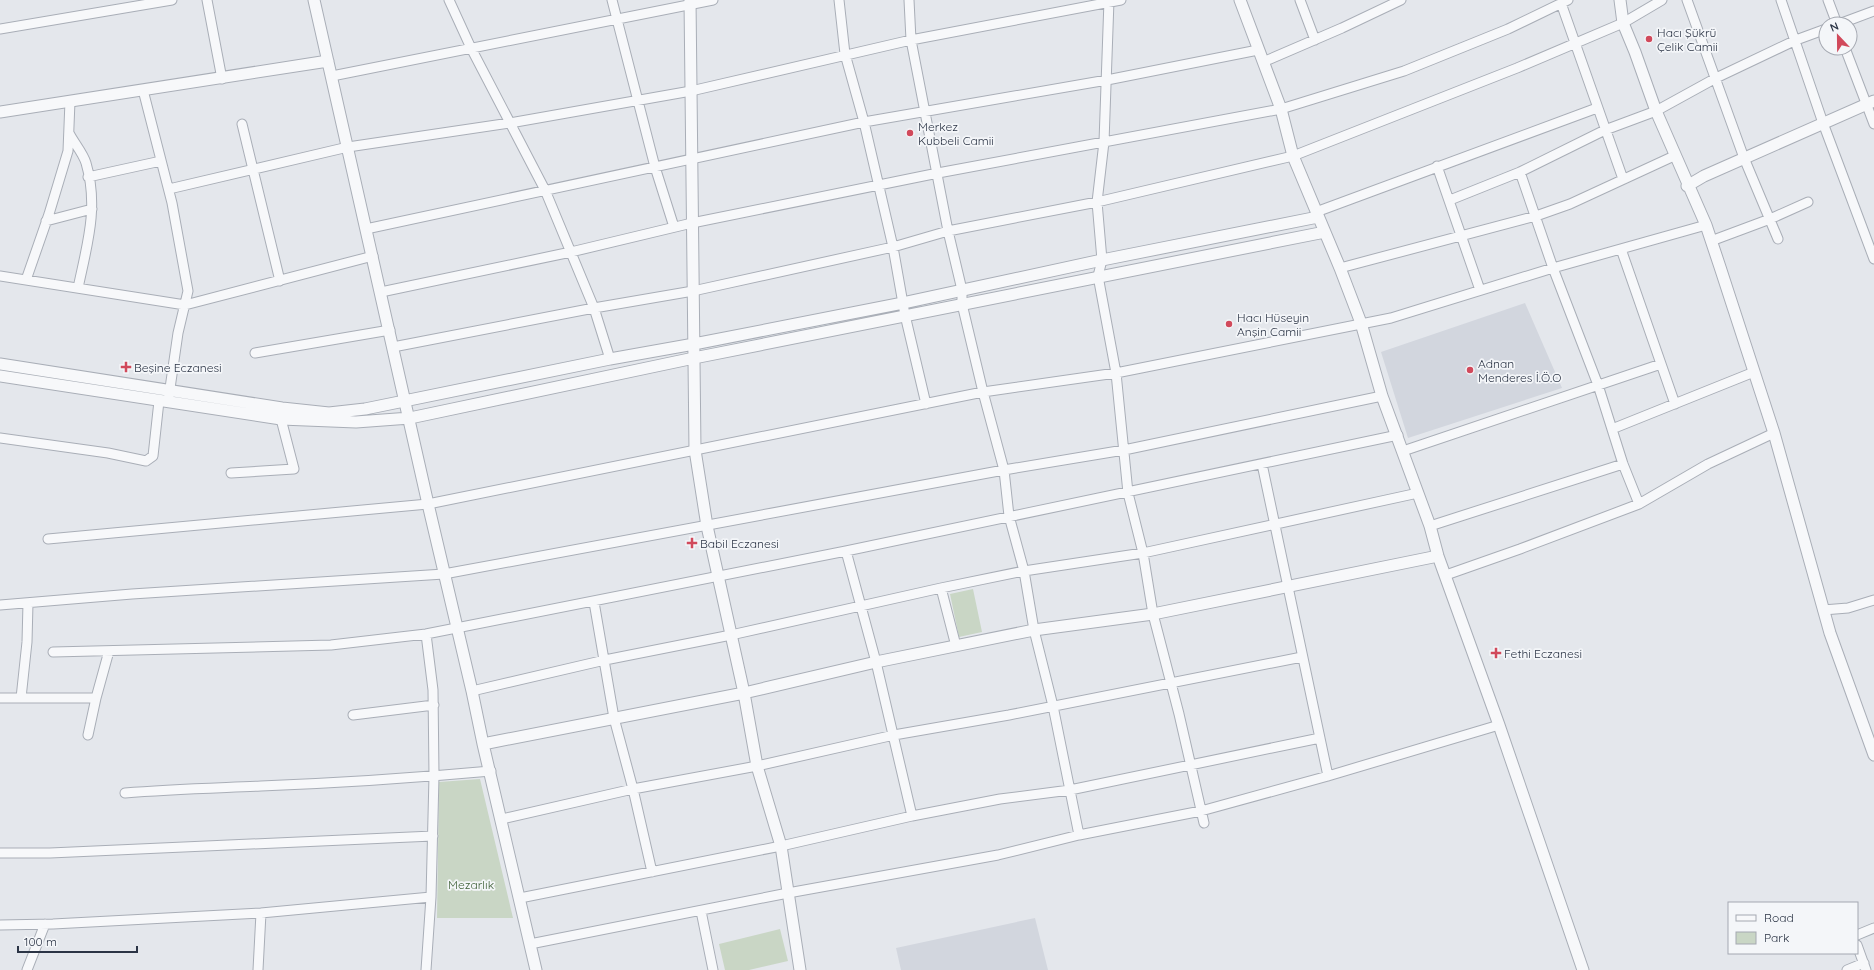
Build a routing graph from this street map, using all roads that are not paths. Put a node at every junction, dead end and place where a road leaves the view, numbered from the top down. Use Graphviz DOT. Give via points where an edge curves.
graph roads {
  1 [pos="172,0"];
  2 [pos="207,0"];
  3 [pos="314,0"];
  4 [pos="449,0"];
  5 [pos="612,0"];
  6 [pos="713,0"];
  7 [pos="839,0"];
  8 [pos="909,0"];
  9 [pos="1122,0"];
  10 [pos="1240,0"];
  11 [pos="1300,0"];
  12 [pos="1401,0"];
  13 [pos="1620,0"];
  14 [pos="1662,0"];
  15 [pos="1687,0"];
  16 [pos="1781,0"];
  17 [pos="1828,0"];
  18 [pos="1109,1"];
  19 [pos="690,2"];
  20 [pos="1565,2"];
  21 [pos="1874,11"];
  22 [pos="1835,16"];
  23 [pos="1858,17"];
  24 [pos="618,19"];
  25 [pos="1623,23"];
  26 [pos="0,29"];
  27 [pos="1818,32"];
  28 [pos="910,40"];
  29 [pos="1315,40"];
  30 [pos="1796,40"];
  31 [pos="1575,44"];
  32 [pos="471,48"];
  33 [pos="1258,50"];
  34 [pos="845,54"];
  35 [pos="1849,56"];
  36 [pos="328,61"];
  37 [pos="1263,62"];
  38 [pos="332,76"];
  39 [pos="1716,78"];
  40 [pos="222,79"];
  41 [pos="1106,80"];
  42 [pos="143,90"];
  43 [pos="691,91"];
  44 [pos="637,100"];
  45 [pos="70,101"];
  46 [pos="1870,102"];
  47 [pos="1597,108"];
  48 [pos="1281,109"];
  49 [pos="925,111"];
  50 [pos="1656,111"];
  51 [pos="0,112"];
  52 [pos="864,122"];
  53 [pos="1823,122"];
  54 [pos="510,123"];
  55 [pos="242,124"];
  56 [pos="1874,124"];
  57 [pos="1605,130"];
  58 [pos="69,133"];
  59 [pos="1104,142"];
  60 [pos="348,147"];
  61 [pos="1293,156"];
  62 [pos="1674,156"];
  63 [pos="1744,158"];
  64 [pos="692,159"];
  65 [pos="162,161"];
  66 [pos="1437,166"];
  67 [pos="655,167"];
  68 [pos="253,170"];
  69 [pos="1520,172"];
  70 [pos="938,173"];
  71 [pos="88,177"];
  72 [pos="1623,179"];
  73 [pos="879,186"];
  74 [pos="1687,186"];
  75 [pos="169,190"];
  76 [pos="545,190"];
  77 [pos="1450,200"];
  78 [pos="1098,202"];
  79 [pos="1808,202"];
  80 [pos="92,209"];
  81 [pos="1317,215"];
  82 [pos="1536,216"];
  83 [pos="1770,219"];
  84 [pos="46,221"];
  85 [pos="692,222"];
  86 [pos="1706,225"];
  87 [pos="674,227"];
  88 [pos="366,229"];
  89 [pos="948,231"];
  90 [pos="1325,232"];
  91 [pos="1462,235"];
  92 [pos="1778,239"];
  93 [pos="1711,241"];
  94 [pos="894,247"];
  95 [pos="1621,249"];
  96 [pos="571,252"];
  97 [pos="373,256"];
  98 [pos="1874,259"];
  99 [pos="1102,260"];
  100 [pos="1340,268"];
  101 [pos="1553,268"];
  102 [pos="0,276"];
  103 [pos="1098,276"];
  104 [pos="26,280"];
  105 [pos="280,281"];
  106 [pos="78,288"];
  107 [pos="962,290"];
  108 [pos="1480,290"];
  109 [pos="693,291"];
  110 [pos="381,292"];
  111 [pos="903,304"];
  112 [pos="962,304"];
  113 [pos="185,305"];
  114 [pos="594,308"];
  115 [pos="906,315"];
  116 [pos="1360,323"];
  117 [pos="390,330"];
  118 [pos="694,344"];
  119 [pos="393,347"];
  120 [pos="255,353"];
  121 [pos="694,358"];
  122 [pos="610,359"];
  123 [pos="0,364"];
  124 [pos="1661,364"];
  125 [pos="1754,372"];
  126 [pos="1116,373"];
  127 [pos="0,376"];
  128 [pos="1598,384"];
  129 [pos="169,390"];
  130 [pos="983,392"];
  131 [pos="1382,396"];
  132 [pos="163,401"];
  133 [pos="406,401"];
  134 [pos="926,404"];
  135 [pos="1675,404"];
  136 [pos="410,418"];
  137 [pos="281,419"];
  138 [pos="1612,429"];
  139 [pos="1774,433"];
  140 [pos="1398,435"];
  141 [pos="0,438"];
  142 [pos="695,450"];
  143 [pos="1124,450"];
  144 [pos="1403,451"];
  145 [pos="1262,464"];
  146 [pos="1623,464"];
  147 [pos="1004,470"];
  148 [pos="231,473"];
  149 [pos="1128,493"];
  150 [pos="1418,493"];
  151 [pos="428,504"];
  152 [pos="1639,504"];
  153 [pos="1009,516"];
  154 [pos="1276,524"];
  155 [pos="707,526"];
  156 [pos="1430,526"];
  157 [pos="48,539"];
  158 [pos="846,551"];
  159 [pos="1143,553"];
  160 [pos="1438,556"];
  161 [pos="1024,571"];
  162 [pos="444,574"];
  163 [pos="1446,575"];
  164 [pos="719,577"];
  165 [pos="1287,586"];
  166 [pos="941,588"];
  167 [pos="1874,600"];
  168 [pos="28,602"];
  169 [pos="594,602"];
  170 [pos="862,604"];
  171 [pos="0,605"];
  172 [pos="1823,610"];
  173 [pos="1153,614"];
  174 [pos="456,627"];
  175 [pos="1034,630"];
  176 [pos="426,634"];
  177 [pos="732,635"];
  178 [pos="956,646"];
  179 [pos="109,651"];
  180 [pos="53,652"];
  181 [pos="1302,657"];
  182 [pos="605,660"];
  183 [pos="876,662"];
  184 [pos="1171,682"];
  185 [pos="472,691"];
  186 [pos="744,692"];
  187 [pos="0,698"];
  188 [pos="22,698"];
  189 [pos="96,698"];
  190 [pos="434,705"];
  191 [pos="1053,706"];
  192 [pos="353,714"];
  193 [pos="614,718"];
  194 [pos="1499,725"];
  195 [pos="88,735"];
  196 [pos="894,735"];
  197 [pos="1320,738"];
  198 [pos="483,744"];
  199 [pos="1874,755"];
  200 [pos="757,766"];
  201 [pos="1191,766"];
  202 [pos="490,771"];
  203 [pos="434,776"];
  204 [pos="1328,776"];
  205 [pos="633,789"];
  206 [pos="1070,790"];
  207 [pos="125,793"];
  208 [pos="1201,811"];
  209 [pos="912,816"];
  210 [pos="502,819"];
  211 [pos="1204,823"];
  212 [pos="1079,835"];
  213 [pos="433,836"];
  214 [pos="781,846"];
  215 [pos="0,853"];
  216 [pos="652,872"];
  217 [pos="788,893"];
  218 [pos="432,897"];
  219 [pos="520,898"];
  220 [pos="701,910"];
  221 [pos="261,913"];
  222 [pos="45,924"];
  223 [pos="0,925"];
  224 [pos="1874,928"];
  225 [pos="1858,935"];
  226 [pos="530,944"];
  227 [pos="1858,948"];
  228 [pos="1865,967"];
  229 [pos="27,970"];
  230 [pos="258,970"];
  231 [pos="426,970"];
  232 [pos="536,970"];
  233 [pos="714,970"];
  234 [pos="800,970"];
  235 [pos="1582,970"];
  236 [pos="1847,970"];
  1 -- 26 [label="street"];
  2 -- 40 [label="street"];
  3 -- 36 [label="street"];
  4 -- 32 [label="street"];
  5 -- 24 [label="street"];
  6 -- 19 [label="street"];
  7 -- 34 [label="street"];
  8 -- 28 [label="street"];
  9 -- 18 [label="street"];
  10 -- 33 [label="street"];
  11 -- 29 [label="street"];
  12 -- 29 [label="street"];
  13 -- 25 [label="street"];
  14 -- 25 [label="street"];
  15 -- 39 [label="street"];
  16 -- 30 [label="street"];
  17 -- 22 [label="street"];
  18 -- 28 [label="street"];
  18 -- 41 [label="street"];
  19 -- 24 [label="street"];
  19 -- 43 [label="street"];
  20 -- 31 [label="street"];
  20 -- 48 [label="street" via="1508,29 1404,72"];
  21 -- 23 [label="street"];
  24 -- 32 [label="street"];
  24 -- 44 [label="street"];
  25 -- 31 [label="street"];
  25 -- 50 [label="street"];
  27 -- 30 [label="street"];
  28 -- 34 [label="street"];
  28 -- 49 [label="street"];
  29 -- 37 [label="street"];
  30 -- 39 [label="street"];
  30 -- 53 [label="street"];
  31 -- 47 [label="street"];
  31 -- 61 [label="street"];
  32 -- 38 [label="street"];
  32 -- 54 [label="street"];
  33 -- 37 [label="street"];
  33 -- 41 [label="street"];
  34 -- 43 [label="street"];
  34 -- 52 [label="street"];
  35 -- 46 [label="street"];
  36 -- 38 [label="street"];
  36 -- 40 [label="street"];
  37 -- 48 [label="street"];
  38 -- 60 [label="street"];
  39 -- 50 [label="street"];
  39 -- 63 [label="street"];
  40 -- 42 [label="street"];
  41 -- 49 [label="street"];
  41 -- 59 [label="street"];
  42 -- 45 [label="street"];
  42 -- 65 [label="street"];
  43 -- 44 [label="street"];
  43 -- 64 [label="street"];
  44 -- 54 [label="street"];
  44 -- 67 [label="street"];
  45 -- 51 [label="street"];
  45 -- 58 [label="street"];
  46 -- 53 [label="street"];
  46 -- 56 [label="street"];
  47 -- 57 [label="street"];
  47 -- 66 [label="street"];
  48 -- 59 [label="street"];
  48 -- 61 [label="street"];
  49 -- 52 [label="street"];
  49 -- 70 [label="street"];
  50 -- 57 [label="street"];
  50 -- 62 [label="street"];
  52 -- 64 [label="street"];
  52 -- 73 [label="street"];
  53 -- 63 [label="street"];
  53 -- 98 [label="street"];
  54 -- 60 [label="street"];
  54 -- 76 [label="street"];
  55 -- 68 [label="street"];
  57 -- 69 [label="street"];
  57 -- 72 [label="street"];
  58 -- 71 [label="street" via="86,162"];
  58 -- 84 [label="street" via="68,151"];
  59 -- 70 [label="street"];
  59 -- 78 [label="street"];
  60 -- 68 [label="street"];
  60 -- 88 [label="street"];
  61 -- 78 [label="street"];
  61 -- 81 [label="street"];
  62 -- 72 [label="street"];
  62 -- 74 [label="street"];
  63 -- 74 [label="street"];
  63 -- 83 [label="street"];
  64 -- 67 [label="street"];
  64 -- 85 [label="street"];
  65 -- 71 [label="street"];
  65 -- 75 [label="street"];
  66 -- 77 [label="street"];
  66 -- 81 [label="street"];
  67 -- 76 [label="street"];
  67 -- 87 [label="street"];
  68 -- 75 [label="street"];
  68 -- 105 [label="street"];
  69 -- 77 [label="street"];
  69 -- 82 [label="street"];
  70 -- 73 [label="street"];
  70 -- 89 [label="street"];
  71 -- 80 [label="street"];
  72 -- 82 [label="street" via="1570,204"];
  73 -- 85 [label="street"];
  73 -- 94 [label="street"];
  74 -- 86 [label="street"];
  75 -- 113 [label="street" via="188,291"];
  76 -- 88 [label="street"];
  76 -- 96 [label="street"];
  77 -- 91 [label="street"];
  78 -- 89 [label="street"];
  78 -- 99 [label="street"];
  79 -- 83 [label="street"];
  80 -- 84 [label="street"];
  80 -- 106 [label="street"];
  81 -- 90 [label="street"];
  81 -- 99 [label="street"];
  82 -- 91 [label="street"];
  82 -- 101 [label="street"];
  83 -- 92 [label="street"];
  83 -- 93 [label="street"];
  84 -- 104 [label="street"];
  85 -- 87 [label="street"];
  85 -- 109 [label="street"];
  86 -- 93 [label="street"];
  86 -- 95 [label="street"];
  87 -- 96 [label="street"];
  88 -- 97 [label="street"];
  89 -- 94 [label="street"];
  89 -- 107 [label="street"];
  90 -- 100 [label="street"];
  90 -- 103 [label="street"];
  91 -- 100 [label="street"];
  91 -- 108 [label="street"];
  93 -- 125 [label="street"];
  94 -- 109 [label="street"];
  94 -- 111 [label="street"];
  95 -- 101 [label="street"];
  95 -- 124 [label="street"];
  96 -- 110 [label="street"];
  96 -- 114 [label="street"];
  97 -- 105 [label="street"];
  97 -- 110 [label="street"];
  99 -- 103 [label="street"];
  99 -- 107 [label="street"];
  100 -- 116 [label="street"];
  101 -- 108 [label="street"];
  101 -- 128 [label="street"];
  102 -- 104 [label="street"];
  103 -- 112 [label="street"];
  103 -- 126 [label="street"];
  104 -- 106 [label="street"];
  105 -- 113 [label="street"];
  106 -- 113 [label="street"];
  107 -- 111 [label="street"];
  107 -- 112 [label="street"];
  108 -- 116 [label="street" via="1391,318"];
  109 -- 114 [label="street"];
  109 -- 118 [label="street"];
  110 -- 117 [label="street"];
  111 -- 115 [label="street"];
  111 -- 118 [label="street"];
  112 -- 115 [label="street"];
  112 -- 130 [label="street"];
  113 -- 129 [label="street"];
  114 -- 119 [label="street"];
  114 -- 122 [label="street"];
  115 -- 121 [label="street"];
  115 -- 134 [label="street"];
  116 -- 126 [label="street"];
  116 -- 131 [label="street"];
  117 -- 119 [label="street"];
  117 -- 120 [label="street"];
  118 -- 121 [label="street"];
  118 -- 122 [label="street"];
  119 -- 133 [label="street"];
  121 -- 136 [label="street"];
  121 -- 142 [label="street"];
  122 -- 133 [label="street"];
  123 -- 129 [label="street"];
  124 -- 128 [label="street"];
  124 -- 135 [label="street"];
  125 -- 135 [label="street"];
  125 -- 139 [label="street"];
  126 -- 130 [label="street"];
  126 -- 143 [label="street"];
  127 -- 132 [label="street"];
  128 -- 138 [label="street"];
  128 -- 144 [label="street"];
  129 -- 132 [label="street"];
  129 -- 133 [label="street" via="330,413"];
  130 -- 134 [label="street"];
  130 -- 147 [label="street"];
  131 -- 140 [label="street"];
  131 -- 143 [label="street"];
  132 -- 137 [label="street"];
  132 -- 141 [label="street" via="154,456 146,461"];
  133 -- 136 [label="street"];
  134 -- 142 [label="street"];
  135 -- 138 [label="street"];
  136 -- 137 [label="street" via="356,422"];
  136 -- 151 [label="street"];
  137 -- 148 [label="street" via="294,469"];
  138 -- 146 [label="street"];
  139 -- 152 [label="street" via="1708,464"];
  139 -- 172 [label="street"];
  140 -- 144 [label="street"];
  140 -- 145 [label="street"];
  142 -- 151 [label="street"];
  142 -- 155 [label="street"];
  143 -- 147 [label="street"];
  143 -- 149 [label="street"];
  144 -- 150 [label="street"];
  145 -- 149 [label="street"];
  145 -- 154 [label="street"];
  146 -- 152 [label="street"];
  146 -- 156 [label="street"];
  147 -- 153 [label="street"];
  147 -- 155 [label="street"];
  149 -- 153 [label="street"];
  149 -- 159 [label="street"];
  150 -- 154 [label="street"];
  150 -- 156 [label="street"];
  151 -- 157 [label="street"];
  151 -- 162 [label="street"];
  152 -- 163 [label="street"];
  153 -- 158 [label="street"];
  153 -- 161 [label="street"];
  154 -- 159 [label="street"];
  154 -- 165 [label="street"];
  155 -- 162 [label="street"];
  155 -- 164 [label="street"];
  156 -- 160 [label="street"];
  158 -- 164 [label="street"];
  158 -- 170 [label="street"];
  159 -- 161 [label="street"];
  159 -- 173 [label="street"];
  160 -- 163 [label="street"];
  160 -- 165 [label="street"];
  161 -- 166 [label="street"];
  161 -- 175 [label="street"];
  162 -- 168 [label="street"];
  162 -- 174 [label="street"];
  163 -- 194 [label="street"];
  164 -- 169 [label="street"];
  164 -- 177 [label="street"];
  165 -- 173 [label="street"];
  165 -- 181 [label="street"];
  166 -- 170 [label="street"];
  166 -- 178 [label="street"];
  167 -- 172 [label="street" via="1848,608"];
  168 -- 171 [label="street"];
  168 -- 188 [label="street"];
  169 -- 174 [label="street"];
  169 -- 182 [label="street"];
  170 -- 177 [label="street"];
  170 -- 183 [label="street"];
  172 -- 199 [label="street"];
  173 -- 175 [label="street"];
  173 -- 184 [label="street"];
  174 -- 176 [label="street"];
  174 -- 185 [label="street"];
  175 -- 178 [label="street"];
  175 -- 191 [label="street"];
  176 -- 179 [label="street" via="331,645"];
  176 -- 190 [label="street"];
  177 -- 182 [label="street"];
  177 -- 186 [label="street"];
  178 -- 183 [label="street"];
  179 -- 180 [label="street"];
  179 -- 189 [label="street"];
  181 -- 184 [label="street"];
  181 -- 197 [label="street"];
  182 -- 185 [label="street"];
  182 -- 193 [label="street"];
  183 -- 186 [label="street"];
  183 -- 196 [label="street"];
  184 -- 191 [label="street"];
  184 -- 201 [label="street"];
  185 -- 198 [label="street"];
  186 -- 193 [label="street"];
  186 -- 200 [label="street"];
  187 -- 188 [label="street"];
  188 -- 189 [label="street"];
  189 -- 195 [label="street"];
  190 -- 192 [label="street"];
  190 -- 203 [label="street"];
  191 -- 196 [label="street"];
  191 -- 206 [label="street"];
  193 -- 198 [label="street"];
  193 -- 205 [label="street"];
  194 -- 204 [label="street"];
  194 -- 235 [label="street"];
  196 -- 200 [label="street"];
  196 -- 209 [label="street"];
  197 -- 201 [label="street"];
  197 -- 204 [label="street"];
  198 -- 202 [label="street"];
  200 -- 205 [label="street"];
  200 -- 214 [label="street"];
  201 -- 206 [label="street"];
  201 -- 208 [label="street"];
  202 -- 203 [label="street"];
  202 -- 210 [label="street"];
  203 -- 207 [label="street"];
  203 -- 213 [label="street"];
  204 -- 208 [label="street"];
  205 -- 210 [label="street"];
  205 -- 216 [label="street"];
  206 -- 209 [label="street" via="1000,799"];
  206 -- 212 [label="street"];
  208 -- 211 [label="street"];
  208 -- 212 [label="street"];
  209 -- 214 [label="street"];
  210 -- 219 [label="street"];
  212 -- 217 [label="street" via="998,854"];
  213 -- 215 [label="street"];
  213 -- 218 [label="street"];
  214 -- 216 [label="street"];
  214 -- 217 [label="street"];
  216 -- 219 [label="street"];
  217 -- 220 [label="street"];
  217 -- 234 [label="street"];
  218 -- 221 [label="street"];
  218 -- 231 [label="street"];
  219 -- 226 [label="street"];
  220 -- 226 [label="street"];
  220 -- 233 [label="street"];
  221 -- 222 [label="street"];
  221 -- 230 [label="street"];
  222 -- 223 [label="street"];
  222 -- 229 [label="street"];
  224 -- 225 [label="street"];
  226 -- 232 [label="street"];
  227 -- 228 [label="street"];
  228 -- 236 [label="street"];
}
